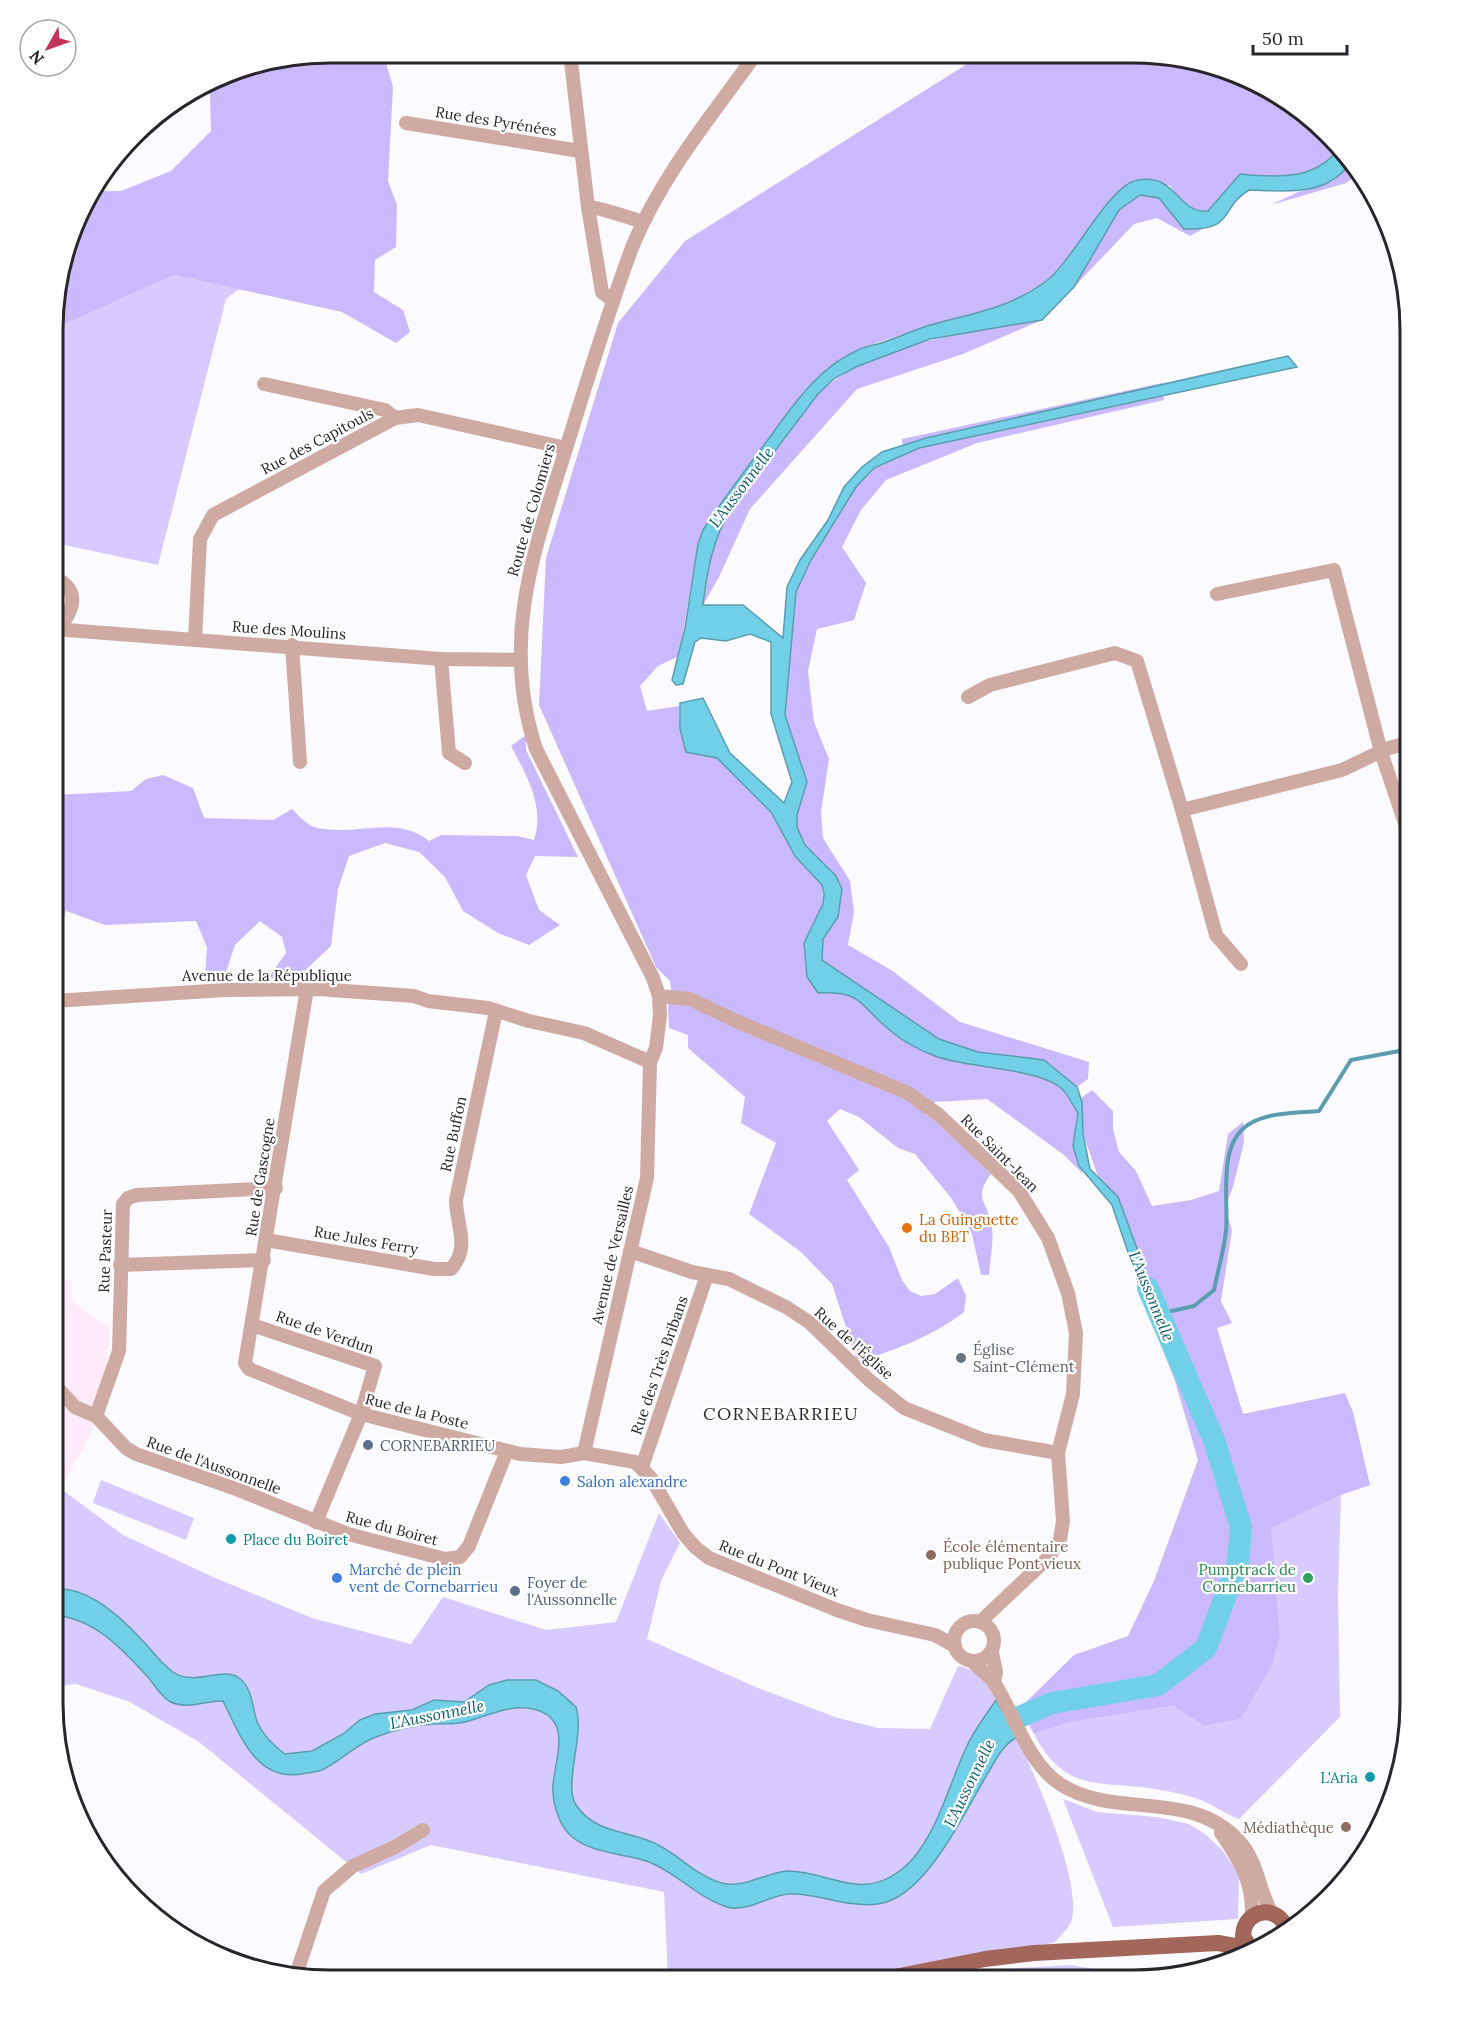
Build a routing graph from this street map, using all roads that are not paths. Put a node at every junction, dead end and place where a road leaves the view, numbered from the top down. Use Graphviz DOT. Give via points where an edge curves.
graph roads {
  1 [pos="571,63"];
  2 [pos="749,63"];
  3 [pos="406,123"];
  4 [pos="580,151"];
  5 [pos="588,207"];
  6 [pos="642,222"];
  7 [pos="613,301"];
  8 [pos="264,384"];
  9 [pos="395,418"];
  10 [pos="566,448"];
  11 [pos="63,582"];
  12 [pos="1217,594"];
  13 [pos="63,621"];
  14 [pos="63,632"];
  15 [pos="195,640"];
  16 [pos="292,645"];
  17 [pos="441,659"];
  18 [pos="521,660"];
  19 [pos="968,698"];
  20 [pos="1400,745"];
  21 [pos="1381,752"];
  22 [pos="300,762"];
  23 [pos="465,763"];
  24 [pos="1400,808"];
  25 [pos="1182,810"];
  26 [pos="1242,964"];
  27 [pos="307,989"];
  28 [pos="659,996"];
  29 [pos="63,1000"];
  30 [pos="496,1011"];
  31 [pos="650,1062"];
  32 [pos="276,1188"];
  33 [pos="266,1239"];
  34 [pos="630,1251"];
  35 [pos="264,1260"];
  36 [pos="456,1263"];
  37 [pos="120,1265"];
  38 [pos="707,1275"];
  39 [pos="252,1325"];
  40 [pos="249,1369"];
  41 [pos="63,1394"];
  42 [pos="361,1414"];
  43 [pos="96,1416"];
  44 [pos="507,1451"];
  45 [pos="584,1453"];
  46 [pos="1058,1453"];
  47 [pos="642,1467"];
  48 [pos="316,1522"];
  49 [pos="980,1622"];
  50 [pos="958,1630"];
  51 [pos="935,1635"];
  52 [pos="955,1646"];
  53 [pos="992,1652"];
  54 [pos="973,1662"];
  55 [pos="994,1682"];
  56 [pos="1213,1822"];
  57 [pos="423,1830"];
  58 [pos="1249,1918"];
  59 [pos="1284,1923"];
  60 [pos="1218,1943"];
  61 [pos="1247,1944"];
  62 [pos="1240,1948"];
  63 [pos="298,1968"];
  64 [pos="929,1970"];
  1 -- 4 [label="street"];
  2 -- 6 [label="street, Route de Colomiers" via="683,155"];
  3 -- 4 [label="street, Rue des Pyrénées"];
  4 -- 5 [label="street"];
  5 -- 6 [label="street" via="596,206"];
  5 -- 7 [label="street" via="602,292"];
  6 -- 7 [label="street, Route de Colomiers"];
  7 -- 10 [label="street, Route de Colomiers"];
  8 -- 9 [label="street" via="385,410"];
  9 -- 10 [label="street, Rue des Capitouls" via="418,416"];
  9 -- 15 [label="street, Rue des Capitouls" via="213,515 200,539"];
  10 -- 18 [label="street, Route de Colomiers" via="526,581 520,626"];
  11 -- 13 [label="street" via="71,592 73,603"];
  12 -- 21 [label="street" via="1334,570"];
  14 -- 15 [label="street, Rue des Moulins" via="80,640"];
  15 -- 16 [label="street, Rue des Moulins"];
  16 -- 17 [label="street, Rue des Moulins"];
  16 -- 22 [label="street"];
  17 -- 18 [label="street, Rue des Moulins"];
  17 -- 23 [label="street" via="449,753"];
  18 -- 28 [label="street, Route de Colomiers" via="525,717 536,749"];
  19 -- 25 [label="street" via="990,685 1115,654 1137,661"];
  20 -- 21 [label="street"];
  21 -- 24 [label="street"];
  21 -- 25 [label="street" via="1341,770"];
  25 -- 26 [label="street" via="1216,935"];
  27 -- 29 [label="street, Avenue de la République" via="160,992"];
  27 -- 30 [label="street, Avenue de la République" via="414,996"];
  27 -- 32 [label="street, Rue de Gascogne"];
  28 -- 31 [label="street, Route de Colomiers" via="658,1032"];
  28 -- 46 [label="street, Rue Saint-Jean" via="690,999 908,1094 939,1115 1019,1191 1048,1238 1065,1282 1076,1333 1073,1394"];
  30 -- 31 [label="street, Avenue de la République" via="584,1033"];
  30 -- 36 [label="street, Rue Buffon" via="456,1200 463,1236"];
  31 -- 34 [label="street, Avenue de Versailles" via="647,1178"];
  32 -- 33 [label="street, Rue de Gascogne"];
  32 -- 37 [label="street, Rue Pasteur" via="128,1198 122,1210"];
  33 -- 35 [label="street, Rue de Gascogne"];
  33 -- 36 [label="street, Rue Jules Ferry" via="434,1269 446,1270"];
  34 -- 38 [label="street, Rue de l'Église"];
  34 -- 45 [label="street, Avenue de Versailles"];
  35 -- 37 [label="street"];
  35 -- 39 [label="street, Rue de Gascogne"];
  37 -- 43 [label="street, Rue Pasteur" via="119,1351"];
  38 -- 46 [label="street, Rue de l'Église" via="754,1290 809,1322 904,1408 984,1440"];
  38 -- 47 [label="street, Rue des Très Bribans"];
  39 -- 40 [label="street, Rue de Gascogne" via="245,1363"];
  39 -- 42 [label="street, Rue de Verdun" via="375,1365"];
  40 -- 42 [label="street, Rue de la Poste"];
  41 -- 43 [label="street, Rue de l'Aussonnelle" via="75,1407"];
  42 -- 44 [label="street, Rue de la Poste"];
  42 -- 48 [label="street"];
  43 -- 48 [label="street, Rue de l'Aussonnelle" via="136,1454"];
  44 -- 45 [label="street, Rue de la Poste" via="561,1457"];
  44 -- 48 [label="street, Rue du Boiret" via="469,1546 460,1557 423,1556"];
  45 -- 47 [label="street" via="635,1462"];
  46 -- 49 [label="street, Rue Saint-Jean" via="1063,1521 1060,1540 1049,1557"];
  47 -- 51 [label="street, Rue du Pont Vieux" via="683,1533 709,1558 864,1619"];
  49 -- 50 [label="street" via="964,1624"];
  49 -- 53 [label="street" via="993,1634"];
  50 -- 51 [label="street, Rue du Pont Vieux"];
  50 -- 52 [label="street"];
  51 -- 52 [label="street, Rue du Pont Vieux"];
  52 -- 54 [label="street" via="961,1657"];
  53 -- 54 [label="street"];
  53 -- 55 [label="street"];
  54 -- 55 [label="street"];
  55 -- 56 [label="street" via="1046,1772 1076,1793 1194,1812"];
  56 -- 58 [label="street" via="1243,1864 1250,1884"];
  56 -- 59 [label="street" via="1240,1843 1253,1863 1263,1897"];
  57 -- 63 [label="street" via="353,1866 324,1891"];
  58 -- 59 [label="main road" via="1263,1911"];
  58 -- 60 [label="main road"];
  58 -- 61 [label="main road" via="1243,1936"];
  60 -- 62 [label="main road"];
  60 -- 64 [label="main road" via="1096,1948 985,1959"];
}
